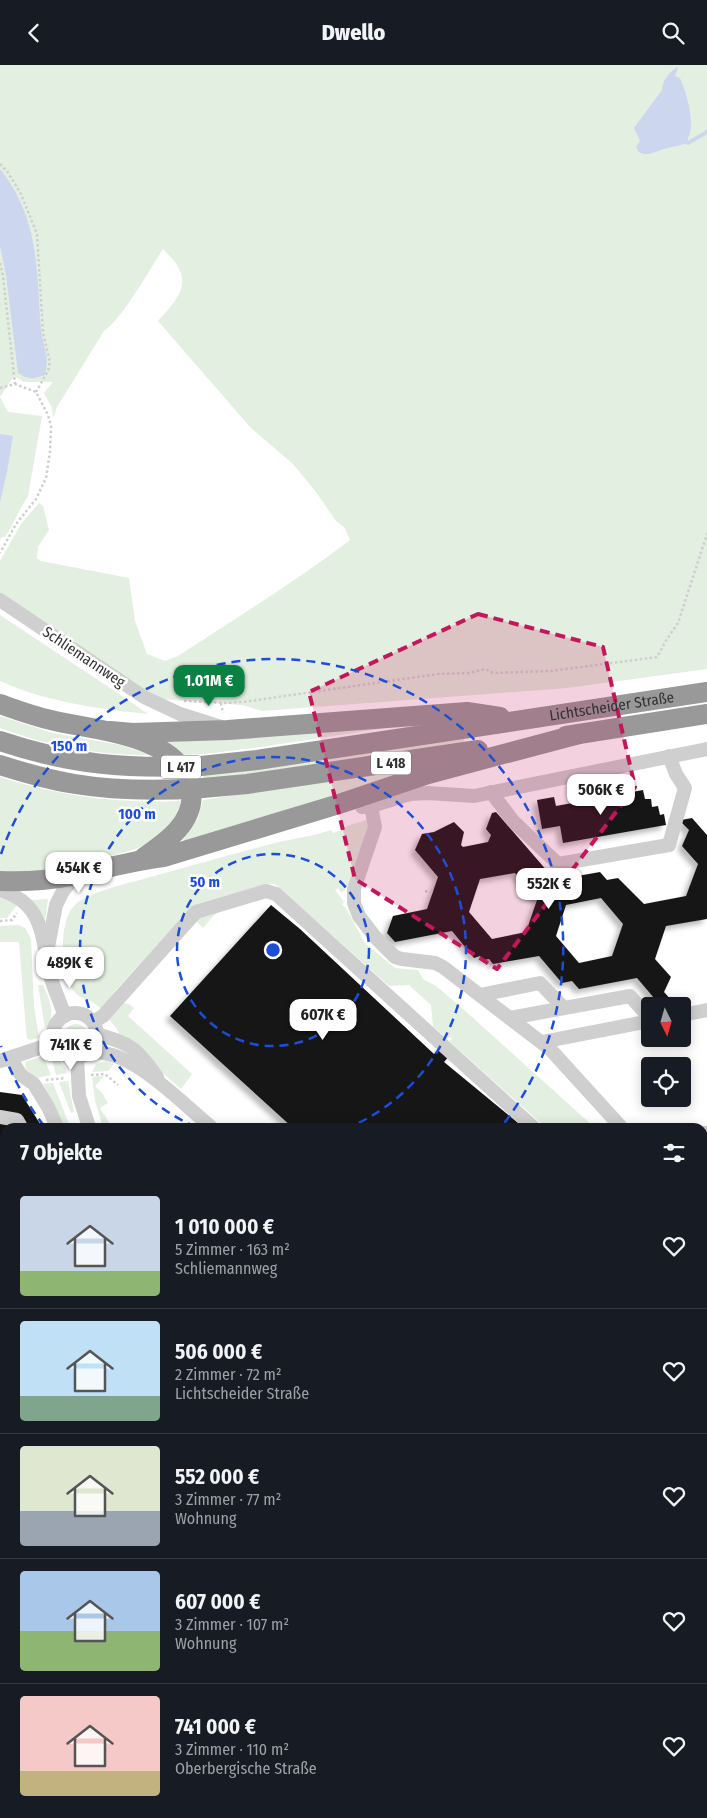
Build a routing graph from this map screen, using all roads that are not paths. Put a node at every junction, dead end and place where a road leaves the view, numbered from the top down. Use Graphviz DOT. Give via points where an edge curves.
graph roads {
  1 [pos="0,599"];
  2 [pos="707,692"];
  3 [pos="0,704"];
  4 [pos="707,714"];
  5 [pos="226,721"];
  6 [pos="516,721"];
  7 [pos="110,731"];
  8 [pos="579,734"];
  9 [pos="0,741"];
  10 [pos="707,749"];
  11 [pos="669,756"];
  12 [pos="0,765"];
  13 [pos="491,793"];
  14 [pos="339,805"];
  15 [pos="371,806"];
  16 [pos="141,859"];
  17 [pos="76,875"];
  18 [pos="0,881"];
  19 [pos="0,891"];
  20 [pos="47,951"];
  21 [pos="480,995"];
  22 [pos="563,1007"];
  23 [pos="641,1009"];
  24 [pos="707,1010"];
  25 [pos="691,1013"];
  26 [pos="64,1016"];
  27 [pos="510,1019"];
  28 [pos="641,1021"];
  29 [pos="95,1028"];
  30 [pos="542,1042"];
  31 [pos="54,1043"];
  32 [pos="92,1051"];
  33 [pos="77,1058"];
  34 [pos="5,1059"];
  35 [pos="161,1084"];
  36 [pos="0,1117"];
  37 [pos="18,1123"];
  38 [pos="55,1123"];
  39 [pos="88,1123"];
  40 [pos="206,1123"];
  41 [pos="529,1123"];
  42 [pos="617,1123"];
  1 -- 5 [label="street, Schliemannweg" via="144,697 180,713"];
  2 -- 6 [label="highway, Lichtscheider Straße / L 418"];
  3 -- 7 [label="highway, L 417" via="50,720"];
  4 -- 8 [label="highway, Lichtscheider Straße / L 418"];
  5 -- 6 [label="highway, L 417" via="467,712"];
  5 -- 7 [label="highway, L 417" via="133,733"];
  6 -- 9 [label="highway, L 418, bridge" via="267,759 163,768 76,762"];
  7 -- 16 [label="highway, L 417" via="132,737 172,758 188,778 191,801 184,821 169,839"];
  8 -- 12 [label="highway, L 418, bridge" via="203,788 141,790 76,784"];
  8 -- 14 [label="highway, L 417" via="428,775"];
  10 -- 11 [label="street"];
  11 -- 13 [label="street"];
  11 -- 13 [label="street" via="685,787 669,845 558,864 513,821"];
  13 -- 15 [label="street" via="474,796 428,793"];
  14 -- 15 [label="street"];
  14 -- 16 [label="highway, L 417" via="164,857"];
  15 -- 21 [label="street" via="375,827 354,889 358,916 395,957 435,963"];
  16 -- 17 [label="highway, L 417"];
  17 -- 18 [label="highway, L 417" via="39,881"];
  17 -- 20 [label="street" via="56,905"];
  19 -- 20 [label="street" via="16,897 33,911"];
  20 -- 26 [label="street" via="51,977"];
  21 -- 22 [label="street" via="540,983"];
  21 -- 27 [label="street"];
  22 -- 23 [label="street" via="630,996"];
  22 -- 27 [label="street"];
  24 -- 25 [label="street"];
  26 -- 29 [label="street" via="78,1013"];
  26 -- 31 [label="street" via="54,1028"];
  27 -- 30 [label="street"];
  28 -- 30 [label="street"];
  29 -- 32 [label="street" via="96,1042"];
  29 -- 35 [label="street" via="128,1044 142,1055"];
  29 -- 41 [label="street" via="196,911 266,891 276,894"];
  30 -- 42 [label="street"];
  31 -- 33 [label="street" via="59,1051"];
  31 -- 34 [label="street"];
  32 -- 33 [label="street"];
  32 -- 35 [label="street" via="119,1057"];
  33 -- 39 [label="street" via="79,1096"];
  34 -- 38 [label="street" via="34,1085"];
  35 -- 40 [label="street"];
  36 -- 37 [label="street"];
}
